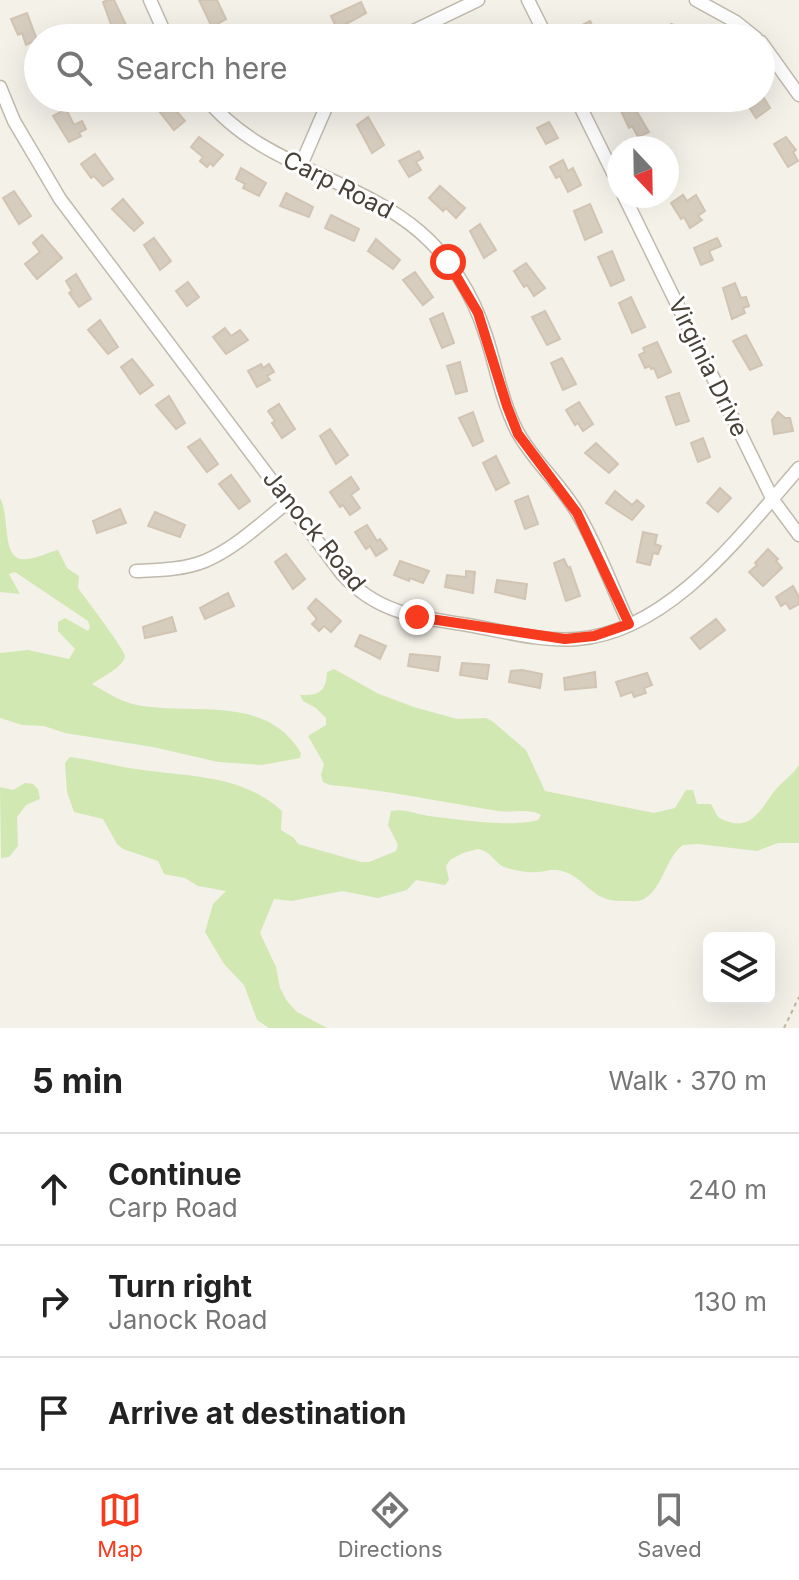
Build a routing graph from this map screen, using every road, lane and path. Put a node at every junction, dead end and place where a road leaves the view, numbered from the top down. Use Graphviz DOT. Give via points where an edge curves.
graph roads {
  1 [pos="150,0"];
  2 [pos="478,0"];
  3 [pos="528,0"];
  4 [pos="696,0"];
  5 [pos="161,24"];
  6 [pos="428,24"];
  7 [pos="540,24"];
  8 [pos="737,24"];
  9 [pos="775,62"];
  10 [pos="0,87"];
  11 [pos="799,95"];
  12 [pos="219,112"];
  13 [pos="324,112"];
  14 [pos="583,112"];
  15 [pos="607,161"];
  16 [pos="301,165"];
  17 [pos="630,208"];
  18 [pos="799,468"];
  19 [pos="773,500"];
  20 [pos="288,502"];
  21 [pos="799,535"];
  22 [pos="136,571"];
  23 [pos="629,624"];
  24 [pos="799,997"];
  25 [pos="784,1028"];
  1 -- 5 [label="street"];
  2 -- 6 [label="street"];
  3 -- 7 [label="street"];
  4 -- 8 [label="street"];
  9 -- 11 [label="street"];
  10 -- 20 [label="street, Janock Road" via="60,199"];
  12 -- 16 [label="street, Carp Road" via="248,136"];
  13 -- 16 [label="street"];
  14 -- 15 [label="street"];
  16 -- 23 [label="street, Carp Road" via="407,221 459,278 481,322 518,434 577,513"];
  17 -- 19 [label="street, Virginia Drive"];
  18 -- 19 [label="street, Janock Road"];
  19 -- 21 [label="street, Virginia Drive"];
  19 -- 23 [label="street, Janock Road" via="691,584"];
  20 -- 22 [label="street" via="204,561"];
  20 -- 23 [label="street, Janock Road" via="348,581 391,609 565,639"];
  24 -- 25 [label="path"];
}
